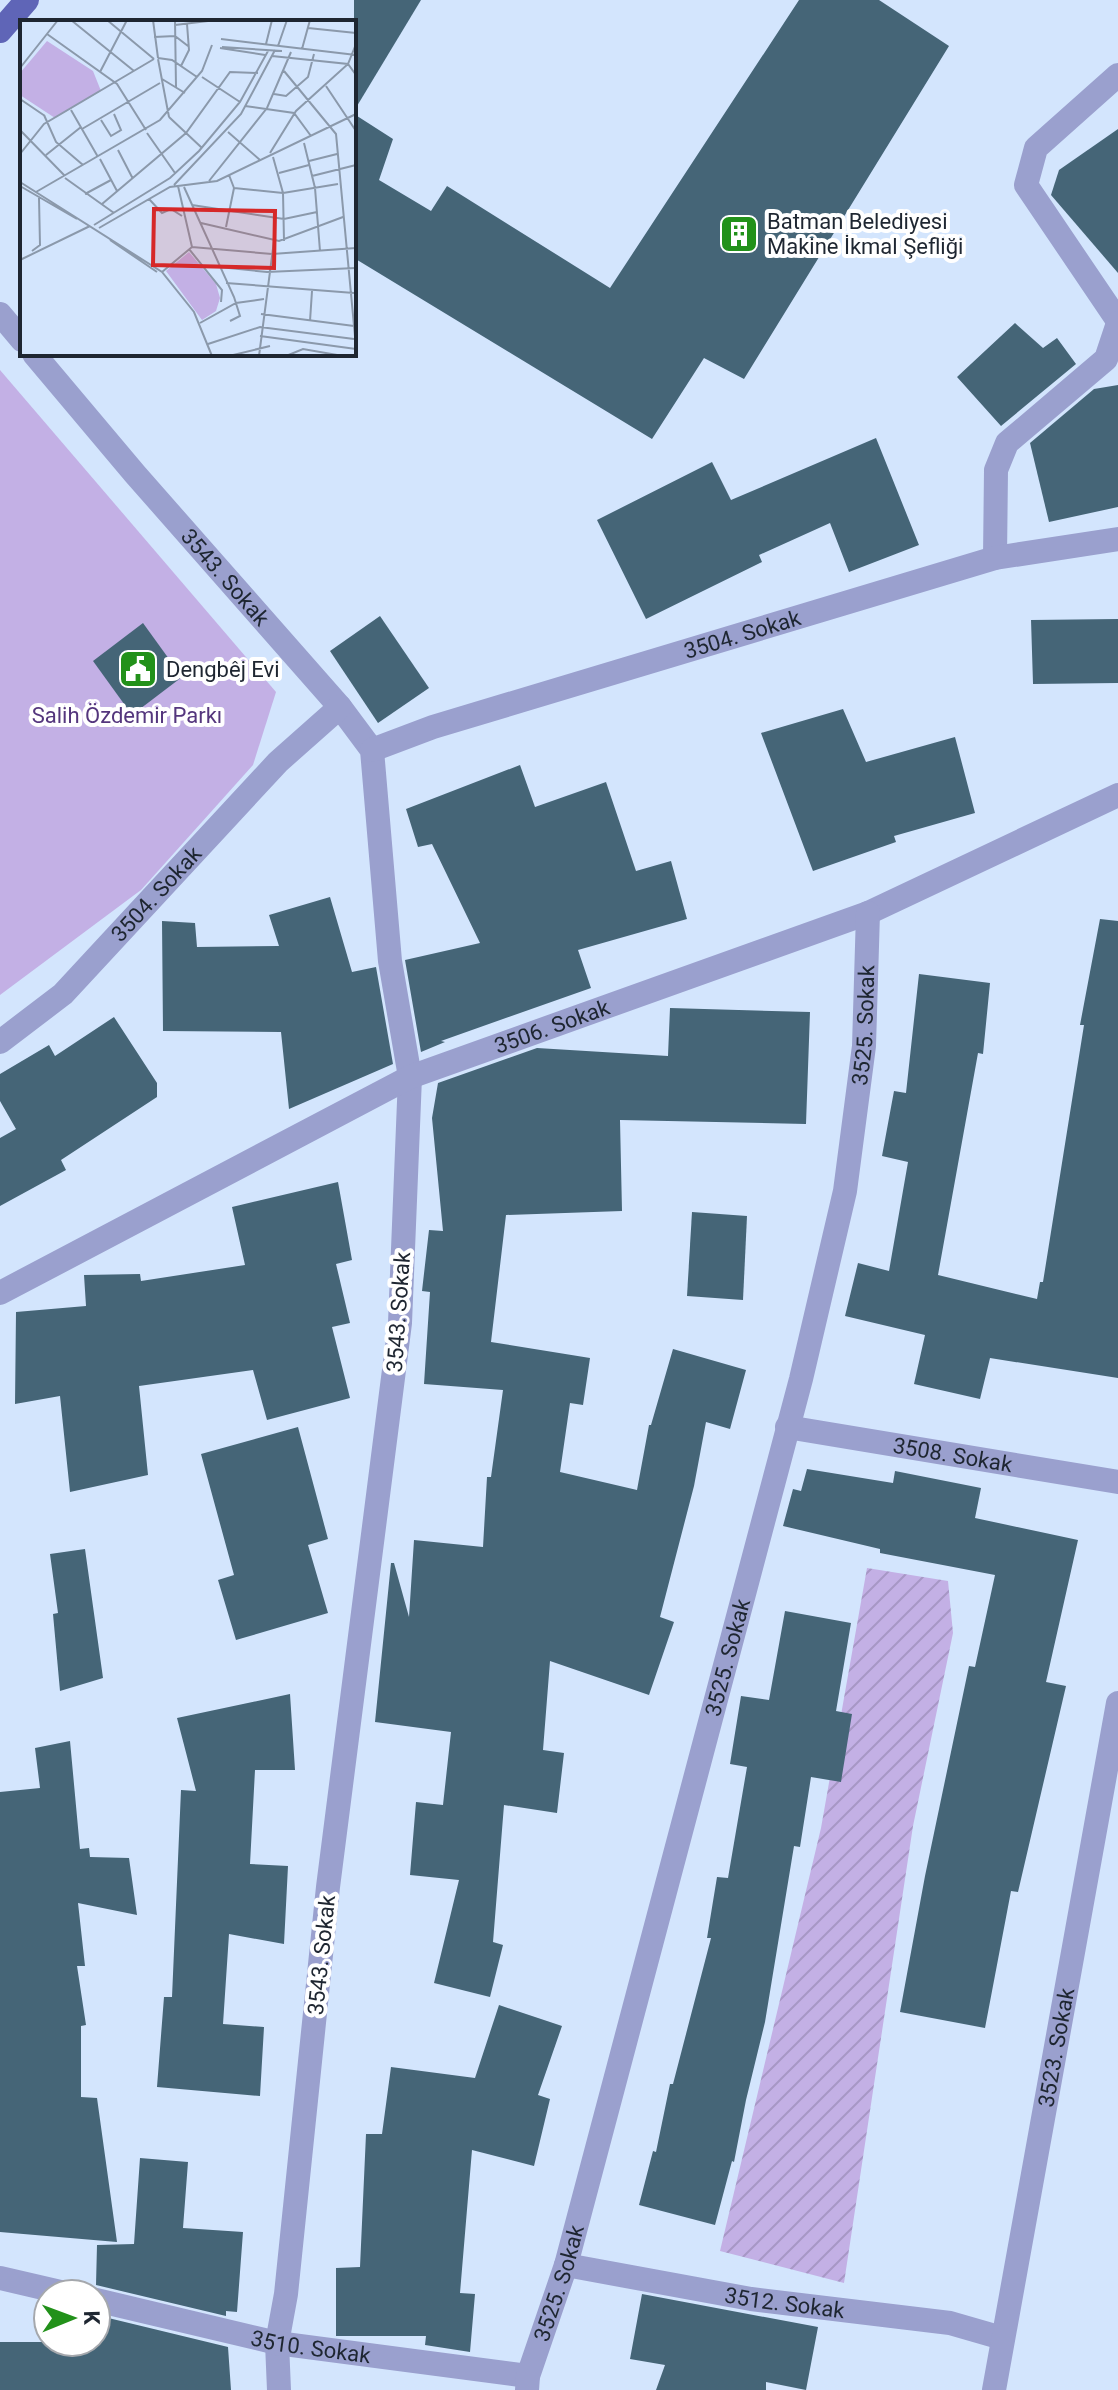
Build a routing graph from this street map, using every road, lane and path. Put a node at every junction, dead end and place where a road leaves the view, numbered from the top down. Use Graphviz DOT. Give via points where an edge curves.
graph roads {
  1 [pos="27,0"];
  2 [pos="0,31"];
  3 [pos="1118,75"];
  4 [pos="0,314"];
  5 [pos="1118,322"];
  6 [pos="20,338"];
  7 [pos="36,356"];
  8 [pos="1118,539"];
  9 [pos="995,558"];
  10 [pos="340,707"];
  11 [pos="372,750"];
  12 [pos="1118,795"];
  13 [pos="868,913"];
  14 [pos="0,1042"];
  15 [pos="410,1077"];
  16 [pos="0,1293"];
  17 [pos="787,1427"];
  18 [pos="1118,1482"];
  19 [pos="1118,1703"];
  20 [pos="566,2265"];
  21 [pos="0,2278"];
  22 [pos="32,2285"];
  23 [pos="112,2304"];
  24 [pos="1002,2338"];
  25 [pos="277,2343"];
  26 [pos="528,2383"];
  27 [pos="279,2390"];
  28 [pos="994,2390"];
  1 -- 2 [label="main road"];
  3 -- 5 [label="street" via="1036,148 1026,185"];
  4 -- 6 [label="street"];
  5 -- 9 [label="street" via="1106,359 1007,443 996,470"];
  7 -- 10 [label="street, 3543. Sokak"];
  8 -- 9 [label="street, 3504. Sokak"];
  9 -- 11 [label="street, 3504. Sokak" via="433,727"];
  10 -- 11 [label="street, 3543. Sokak"];
  10 -- 14 [label="street, 3504. Sokak" via="278,762 63,994"];
  11 -- 15 [label="street, 3543. Sokak" via="390,961"];
  12 -- 13 [label="street, 3506. Sokak"];
  13 -- 15 [label="street, 3506. Sokak"];
  13 -- 17 [label="street, 3525. Sokak" via="864,1046 845,1191"];
  15 -- 16 [label="street, 3506. Sokak"];
  15 -- 25 [label="street, 3543. Sokak" via="400,1323"];
  17 -- 18 [label="street, 3508. Sokak"];
  17 -- 20 [label="street, 3525. Sokak"];
  19 -- 24 [label="street, 3523. Sokak"];
  20 -- 24 [label="street, 3512. Sokak" via="751,2299 950,2323"];
  20 -- 26 [label="street, 3525. Sokak"];
  21 -- 22 [label="street"];
  23 -- 25 [label="street, 3510. Sokak"];
  24 -- 28 [label="street, 3523. Sokak"];
  25 -- 26 [label="street, 3510. Sokak"];
  25 -- 27 [label="street, 3543. Sokak"];
}
